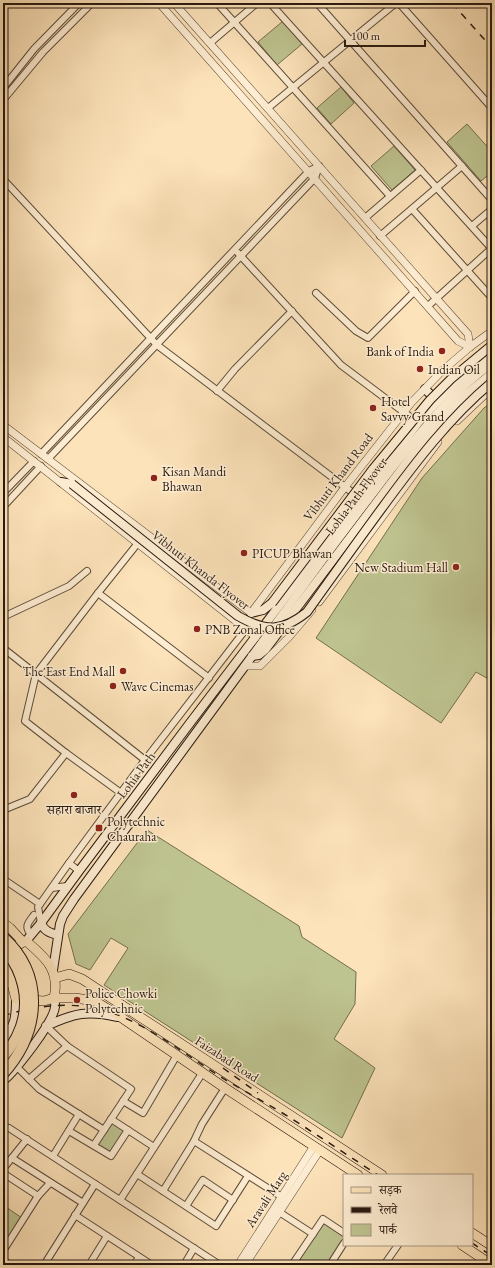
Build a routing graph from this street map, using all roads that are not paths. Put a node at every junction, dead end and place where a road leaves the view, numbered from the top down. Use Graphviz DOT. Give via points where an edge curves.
graph roads {
  1 [pos="79,3"];
  2 [pos="92,3"];
  3 [pos="159,3"];
  4 [pos="174,3"];
  5 [pos="217,3"];
  6 [pos="258,3"];
  7 [pos="270,3"];
  8 [pos="317,3"];
  9 [pos="397,3"];
  10 [pos="234,22"];
  11 [pos="350,40"];
  12 [pos="210,43"];
  13 [pos="324,62"];
  14 [pos="293,87"];
  15 [pos="3,88"];
  16 [pos="3,100"];
  17 [pos="268,108"];
  18 [pos="492,108"];
  19 [pos="319,166"];
  20 [pos="462,166"];
  21 [pos="421,170"];
  22 [pos="309,171"];
  23 [pos="315,178"];
  24 [pos="3,179"];
  25 [pos="437,187"];
  26 [pos="390,196"];
  27 [pos="492,200"];
  28 [pos="412,209"];
  29 [pos="492,209"];
  30 [pos="365,218"];
  31 [pos="472,226"];
  32 [pos="380,236"];
  33 [pos="492,248"];
  34 [pos="235,249"];
  35 [pos="241,256"];
  36 [pos="468,271"];
  37 [pos="211,274"];
  38 [pos="210,289"];
  39 [pos="415,291"];
  40 [pos="316,293"];
  41 [pos="492,298"];
  42 [pos="436,299"];
  43 [pos="428,306"];
  44 [pos="292,311"];
  45 [pos="492,331"];
  46 [pos="150,338"];
  47 [pos="157,345"];
  48 [pos="492,345"];
  49 [pos="470,347"];
  50 [pos="492,354"];
  51 [pos="492,363"];
  52 [pos="492,373"];
  53 [pos="492,382"];
  54 [pos="492,388"];
  55 [pos="425,389"];
  56 [pos="217,391"];
  57 [pos="437,402"];
  58 [pos="403,413"];
  59 [pos="418,423"];
  60 [pos="3,425"];
  61 [pos="422,436"];
  62 [pos="3,437"];
  63 [pos="41,454"];
  64 [pos="48,459"];
  65 [pos="34,461"];
  66 [pos="41,466"];
  67 [pos="62,482"];
  68 [pos="345,487"];
  69 [pos="3,493"];
  70 [pos="360,498"];
  71 [pos="3,506"];
  72 [pos="138,543"];
  73 [pos="87,571"];
  74 [pos="98,593"];
  75 [pos="230,598"];
  76 [pos="221,610"];
  77 [pos="251,613"];
  78 [pos="3,617"];
  79 [pos="266,624"];
  80 [pos="246,629"];
  81 [pos="256,637"];
  82 [pos="3,648"];
  83 [pos="246,666"];
  84 [pos="36,674"];
  85 [pos="240,675"];
  86 [pos="209,678"];
  87 [pos="66,753"];
  88 [pos="145,760"];
  89 [pos="121,793"];
  90 [pos="3,809"];
  91 [pos="69,863"];
  92 [pos="79,871"];
  93 [pos="3,879"];
  94 [pos="58,879"];
  95 [pos="67,886"];
  96 [pos="52,888"];
  97 [pos="40,904"];
  98 [pos="34,915"];
  99 [pos="41,923"];
  100 [pos="4,930"];
  101 [pos="58,935"];
  102 [pos="27,939"];
  103 [pos="3,947"];
  104 [pos="3,955"];
  105 [pos="3,962"];
  106 [pos="54,974"];
  107 [pos="54,998"];
  108 [pos="16,999"];
  109 [pos="122,1018"];
  110 [pos="13,1025"];
  111 [pos="46,1026"];
  112 [pos="37,1040"];
  113 [pos="3,1041"];
  114 [pos="67,1046"];
  115 [pos="177,1055"];
  116 [pos="3,1057"];
  117 [pos="17,1067"];
  118 [pos="203,1072"];
  119 [pos="3,1074"];
  120 [pos="29,1079"];
  121 [pos="3,1081"];
  122 [pos="225,1088"];
  123 [pos="123,1100"];
  124 [pos="79,1114"];
  125 [pos="111,1119"];
  126 [pos="9,1128"];
  127 [pos="104,1130"];
  128 [pos="128,1130"];
  129 [pos="69,1131"];
  130 [pos="27,1139"];
  131 [pos="194,1141"];
  132 [pos="94,1145"];
  133 [pos="154,1147"];
  134 [pos="317,1148"];
  135 [pos="53,1156"];
  136 [pos="12,1158"];
  137 [pos="3,1169"];
  138 [pos="3,1173"];
  139 [pos="137,1174"];
  140 [pos="356,1174"];
  141 [pos="380,1174"];
  142 [pos="248,1176"];
  143 [pos="50,1183"];
  144 [pos="95,1184"];
  145 [pos="162,1191"];
  146 [pos="38,1196"];
  147 [pos="284,1199"];
  148 [pos="120,1200"];
  149 [pos="233,1200"];
  150 [pos="83,1203"];
  151 [pos="186,1206"];
  152 [pos="276,1211"];
  153 [pos="75,1215"];
  154 [pos="343,1232"];
  155 [pos="313,1234"];
  156 [pos="473,1234"];
  157 [pos="107,1236"];
  158 [pos="343,1245"];
  159 [pos="397,1246"];
  160 [pos="464,1246"];
  161 [pos="492,1246"];
  162 [pos="194,1248"];
  163 [pos="3,1251"];
  164 [pos="140,1257"];
  165 [pos="3,1260"];
  166 [pos="10,1265"];
  167 [pos="44,1265"];
  168 [pos="89,1265"];
  169 [pos="134,1265"];
  170 [pos="152,1265"];
  171 [pos="184,1265"];
  172 [pos="220,1265"];
  173 [pos="238,1265"];
  174 [pos="245,1265"];
  175 [pos="292,1265"];
  176 [pos="330,1265"];
  177 [pos="384,1265"];
  178 [pos="492,1265"];
  1 -- 15 [label="street" via="34,49"];
  2 -- 16 [label="street" via="42,52"];
  3 -- 22 [label="street"];
  4 -- 12 [label="street"];
  5 -- 10 [label="street"];
  6 -- 10 [label="street"];
  7 -- 13 [label="street"];
  8 -- 11 [label="street"];
  9 -- 11 [label="street"];
  9 -- 18 [label="street"];
  10 -- 12 [label="street"];
  10 -- 14 [label="street"];
  11 -- 13 [label="street"];
  11 -- 20 [label="street"];
  12 -- 17 [label="street"];
  13 -- 14 [label="street"];
  13 -- 21 [label="street"];
  14 -- 17 [label="street"];
  14 -- 26 [label="street"];
  17 -- 19 [label="street"];
  19 -- 22 [label="street"];
  19 -- 23 [label="street"];
  19 -- 30 [label="street"];
  20 -- 25 [label="street"];
  20 -- 27 [label="street"];
  21 -- 25 [label="street"];
  21 -- 26 [label="street"];
  22 -- 23 [label="street"];
  22 -- 34 [label="street"];
  23 -- 35 [label="street"];
  23 -- 39 [label="street"];
  24 -- 46 [label="street"];
  25 -- 28 [label="street"];
  25 -- 31 [label="street"];
  26 -- 30 [label="street"];
  28 -- 32 [label="street"];
  28 -- 36 [label="street"];
  29 -- 31 [label="street"];
  30 -- 32 [label="street"];
  31 -- 33 [label="street"];
  32 -- 42 [label="street"];
  33 -- 36 [label="street"];
  34 -- 35 [label="street"];
  34 -- 37 [label="street"];
  35 -- 38 [label="street"];
  35 -- 44 [label="street"];
  36 -- 41 [label="street"];
  36 -- 42 [label="street"];
  37 -- 38 [label="street"];
  37 -- 46 [label="street"];
  38 -- 47 [label="street"];
  39 -- 40 [label="street" via="368,338 356,331"];
  39 -- 43 [label="street"];
  42 -- 43 [label="street"];
  42 -- 49 [label="street" via="468,334"];
  43 -- 49 [label="street" via="458,341"];
  44 -- 56 [label="street"];
  44 -- 58 [label="street" via="341,365"];
  45 -- 49 [label="street, Vibhuti Khand Road"];
  46 -- 47 [label="street"];
  46 -- 63 [label="street"];
  47 -- 56 [label="street"];
  47 -- 64 [label="street"];
  48 -- 77 [label="main road, Lohia Path Flyover, bridge" via="430,400 373,469 272,603 263,610"];
  49 -- 55 [label="street, Vibhuti Khand Road"];
  50 -- 57 [label="main road, Lohia Path Flyover"];
  51 -- 61 [label="main road, Lohia Path Flyover" via="462,388"];
  52 -- 61 [label="main road, Lohia Path Flyover"];
  53 -- 67 [label="main road, Vibhuti Khanda Flyover, bridge" via="471,400 436,438 307,612 296,621 276,628 251,624 238,616 72,484"];
  54 -- 83 [label="street" via="460,417 437,443 304,621 260,666"];
  55 -- 57 [label="main road"];
  55 -- 58 [label="street, Vibhuti Khand Road"];
  56 -- 68 [label="street"];
  57 -- 59 [label="main road, Lohia Path Flyover"];
  58 -- 59 [label="street"];
  58 -- 68 [label="street, Vibhuti Khand Road"];
  59 -- 70 [label="main road, Lohia Path Flyover"];
  60 -- 63 [label="street"];
  61 -- 83 [label="main road, Lohia Path Flyover" via="352,520"];
  62 -- 65 [label="street"];
  63 -- 64 [label="street"];
  64 -- 75 [label="street"];
  65 -- 66 [label="street"];
  65 -- 69 [label="street"];
  66 -- 67 [label="street"];
  66 -- 71 [label="street"];
  67 -- 72 [label="street"];
  68 -- 70 [label="street"];
  68 -- 77 [label="street, Vibhuti Khand Road"];
  70 -- 79 [label="main road, Lohia Path Flyover"];
  72 -- 74 [label="street"];
  72 -- 76 [label="street"];
  73 -- 78 [label="street" via="69,586"];
  74 -- 84 [label="street"];
  74 -- 86 [label="street"];
  75 -- 76 [label="street"];
  75 -- 77 [label="street"];
  76 -- 80 [label="street"];
  79 -- 81 [label="main road, Lohia Path"];
  80 -- 81 [label="street"];
  80 -- 86 [label="street"];
  81 -- 92 [label="main road, Lohia Path"];
  82 -- 84 [label="street"];
  83 -- 85 [label="main road, Lohia Path Flyover"];
  84 -- 87 [label="street" via="25,721"];
  84 -- 88 [label="street"];
  85 -- 101 [label="main road, Lohia Path" via="63,916"];
  86 -- 88 [label="street"];
  87 -- 89 [label="street"];
  87 -- 90 [label="street" via="30,799"];
  88 -- 89 [label="street"];
  89 -- 91 [label="street"];
  91 -- 92 [label="street"];
  91 -- 94 [label="street"];
  92 -- 95 [label="main road, Lohia Path"];
  93 -- 97 [label="street"];
  94 -- 95 [label="street"];
  94 -- 96 [label="street"];
  95 -- 96 [label="street"];
  95 -- 99 [label="main road, Lohia Path"];
  96 -- 97 [label="street"];
  97 -- 99 [label="street" via="38,908"];
  98 -- 102 [label="street" via="27,924"];
  99 -- 101 [label="main road" via="46,931"];
  99 -- 102 [label="main road, Lohia Path"];
  100 -- 102 [label="main road"];
  100 -- 119 [label="highway, bridge" via="28,974 33,989 34,1008 31,1026 24,1042"];
  101 -- 106 [label="main road, Lohia Path"];
  102 -- 104 [label="main road"];
  102 -- 106 [label="main road" via="47,960"];
  103 -- 116 [label="highway, bridge" via="21,977 25,1005 23,1023 17,1038"];
  105 -- 108 [label="main road"];
  106 -- 107 [label="main road"];
  106 -- 141 [label="main road, Faizabad Road" via="68,974 82,979"];
  107 -- 108 [label="main road" via="44,1001"];
  107 -- 109 [label="main road, Faizabad Road" via="95,1001"];
  107 -- 111 [label="main road" via="55,1007"];
  108 -- 110 [label="main road" via="16,1019"];
  109 -- 111 [label="main road" via="84,1012"];
  109 -- 115 [label="main road, Faizabad Road"];
  110 -- 112 [label="main road" via="31,1032"];
  110 -- 113 [label="main road"];
  111 -- 112 [label="main road"];
  111 -- 114 [label="street"];
  112 -- 117 [label="main road"];
  114 -- 120 [label="street"];
  114 -- 123 [label="street" via="131,1089"];
  115 -- 118 [label="main road, Faizabad Road"];
  115 -- 123 [label="street" via="143,1113"];
  117 -- 120 [label="street"];
  117 -- 121 [label="main road"];
  118 -- 122 [label="main road, Faizabad Road"];
  118 -- 133 [label="street"];
  120 -- 124 [label="street" via="39,1089"];
  122 -- 131 [label="street"];
  122 -- 134 [label="main road, Faizabad Road"];
  123 -- 125 [label="street"];
  124 -- 127 [label="street"];
  124 -- 129 [label="street"];
  125 -- 127 [label="street"];
  125 -- 128 [label="street"];
  126 -- 130 [label="street"];
  127 -- 132 [label="street"];
  128 -- 132 [label="street" via="111,1156"];
  128 -- 133 [label="street"];
  129 -- 132 [label="street"];
  129 -- 135 [label="street"];
  130 -- 135 [label="street"];
  130 -- 136 [label="street"];
  131 -- 142 [label="street"];
  131 -- 145 [label="street"];
  133 -- 139 [label="street"];
  134 -- 140 [label="main road, Faizabad Road"];
  134 -- 147 [label="street, Aravali Marg"];
  135 -- 144 [label="street"];
  136 -- 137 [label="street"];
  136 -- 143 [label="street"];
  138 -- 146 [label="street"];
  139 -- 145 [label="street"];
  139 -- 148 [label="street"];
  142 -- 147 [label="street"];
  142 -- 149 [label="street"];
  143 -- 146 [label="street"];
  143 -- 150 [label="street"];
  144 -- 148 [label="street"];
  144 -- 150 [label="street"];
  145 -- 151 [label="street"];
  146 -- 163 [label="street"];
  147 -- 152 [label="street, Aravali Marg"];
  148 -- 162 [label="street"];
  149 -- 151 [label="street" via="203,1180"];
  149 -- 151 [label="street" via="216,1226"];
  150 -- 153 [label="street"];
  152 -- 155 [label="street"];
  152 -- 173 [label="street, Aravali Marg"];
  152 -- 174 [label="street, Aravali Marg"];
  153 -- 157 [label="street"];
  153 -- 167 [label="street"];
  154 -- 155 [label="street" via="323,1219"];
  155 -- 175 [label="street"];
  156 -- 161 [label="main road"];
  157 -- 164 [label="street"];
  157 -- 168 [label="street"];
  158 -- 176 [label="street"];
  159 -- 177 [label="street"];
  160 -- 178 [label="main road"];
  162 -- 171 [label="street"];
  162 -- 172 [label="street"];
  164 -- 169 [label="street"];
  164 -- 170 [label="street"];
  165 -- 166 [label="street"];
}
